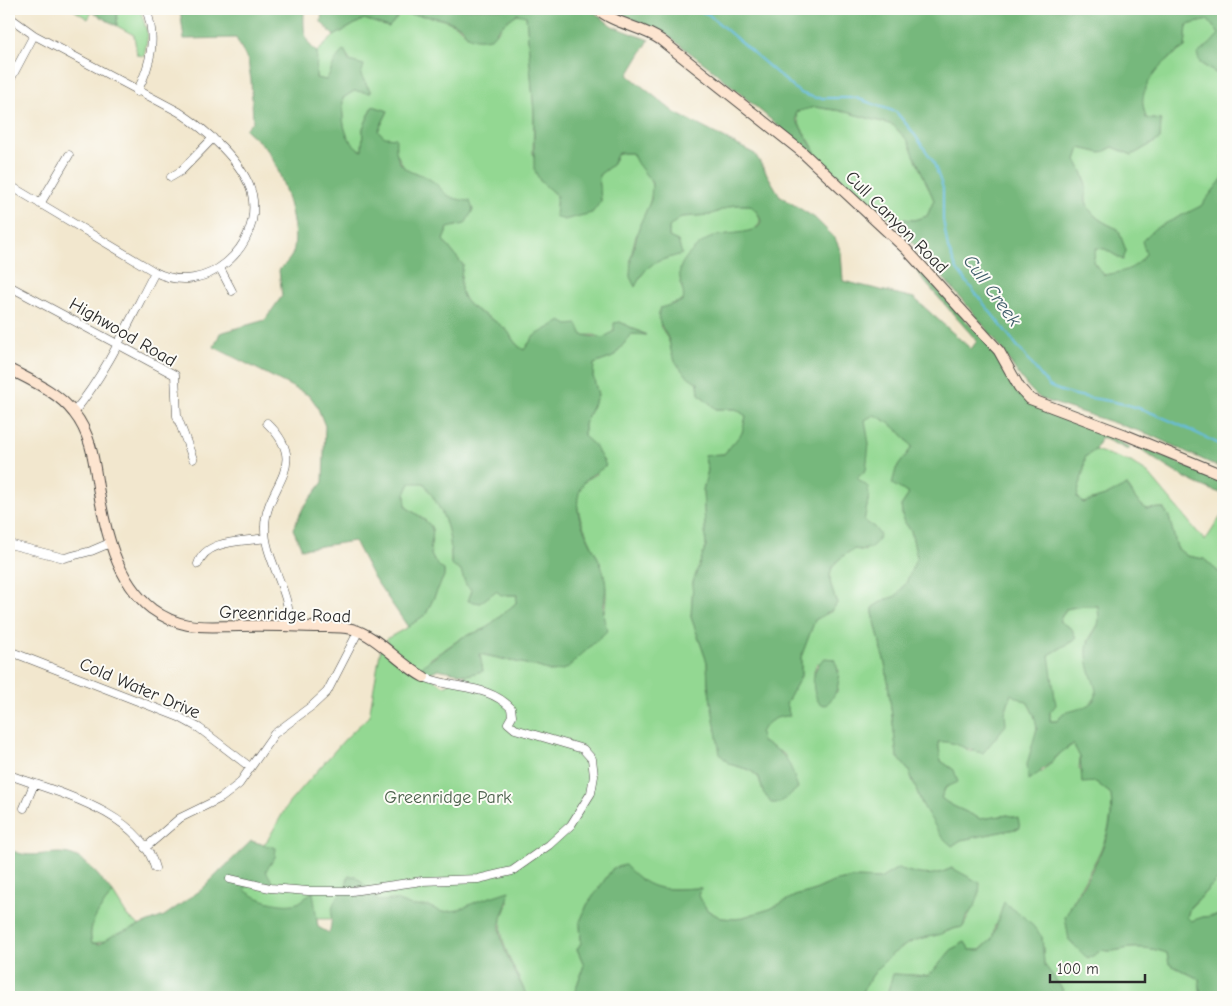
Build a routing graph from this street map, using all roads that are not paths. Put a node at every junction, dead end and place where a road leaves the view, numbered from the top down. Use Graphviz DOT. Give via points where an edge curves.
graph roads {
  1 [pos="146,9"];
  2 [pos="598,9"];
  3 [pos="9,16"];
  4 [pos="34,35"];
  5 [pos="9,82"];
  6 [pos="137,92"];
  7 [pos="212,138"];
  8 [pos="69,155"];
  9 [pos="171,177"];
  10 [pos="9,185"];
  11 [pos="40,204"];
  12 [pos="220,268"];
  13 [pos="155,272"];
  14 [pos="9,286"];
  15 [pos="232,291"];
  16 [pos="117,343"];
  17 [pos="9,369"];
  18 [pos="74,412"];
  19 [pos="267,423"];
  20 [pos="193,460"];
  21 [pos="1223,475"];
  22 [pos="265,538"];
  23 [pos="110,543"];
  24 [pos="9,544"];
  25 [pos="198,564"];
  26 [pos="290,626"];
  27 [pos="358,632"];
  28 [pos="9,651"];
  29 [pos="424,677"];
  30 [pos="250,768"];
  31 [pos="9,775"];
  32 [pos="34,784"];
  33 [pos="24,808"];
  34 [pos="145,848"];
  35 [pos="155,868"];
  36 [pos="230,879"];
  1 -- 6 [label="street" via="153,33 152,50"];
  2 -- 21 [label="street, Cull Canyon Road" via="661,40 801,151 905,248 972,320 999,351 1030,399"];
  3 -- 4 [label="street"];
  4 -- 5 [label="street"];
  4 -- 6 [label="street"];
  6 -- 7 [label="street" via="179,112"];
  7 -- 9 [label="street" via="181,171"];
  7 -- 12 [label="street" via="242,172 252,200 251,222 244,242 234,257"];
  8 -- 11 [label="street"];
  10 -- 11 [label="street"];
  11 -- 13 [label="street"];
  12 -- 13 [label="street" via="188,279"];
  12 -- 15 [label="street"];
  13 -- 16 [label="street"];
  14 -- 16 [label="street, Highwood Road"];
  16 -- 18 [label="street" via="86,398"];
  16 -- 20 [label="street, Highwood Road" via="175,375 177,416"];
  17 -- 18 [label="street, Greenridge Road" via="54,394"];
  18 -- 23 [label="street, Greenridge Road" via="90,443"];
  19 -- 22 [label="street" via="277,433 286,459 283,478 266,515"];
  22 -- 25 [label="street" via="210,547 200,556"];
  22 -- 26 [label="street" via="288,601"];
  23 -- 24 [label="street" via="64,558"];
  23 -- 26 [label="street, Greenridge Road" via="135,591 152,608 178,623 203,628"];
  26 -- 27 [label="street, Greenridge Road" via="343,628"];
  27 -- 29 [label="street, Greenridge Road" via="373,639 399,662"];
  27 -- 30 [label="street" via="327,692 274,734"];
  28 -- 30 [label="street, Cold Water Drive" via="178,717 199,728"];
  29 -- 36 [label="street, Greenridge Road" via="495,695 511,708 512,716 508,723 514,729 583,749 592,759 594,776 591,793 571,825 525,864 492,877 422,881 343,891 270,888"];
  30 -- 34 [label="street" via="231,791 180,818"];
  31 -- 32 [label="street"];
  32 -- 33 [label="street"];
  32 -- 34 [label="street" via="112,815"];
  34 -- 35 [label="street"];
}
